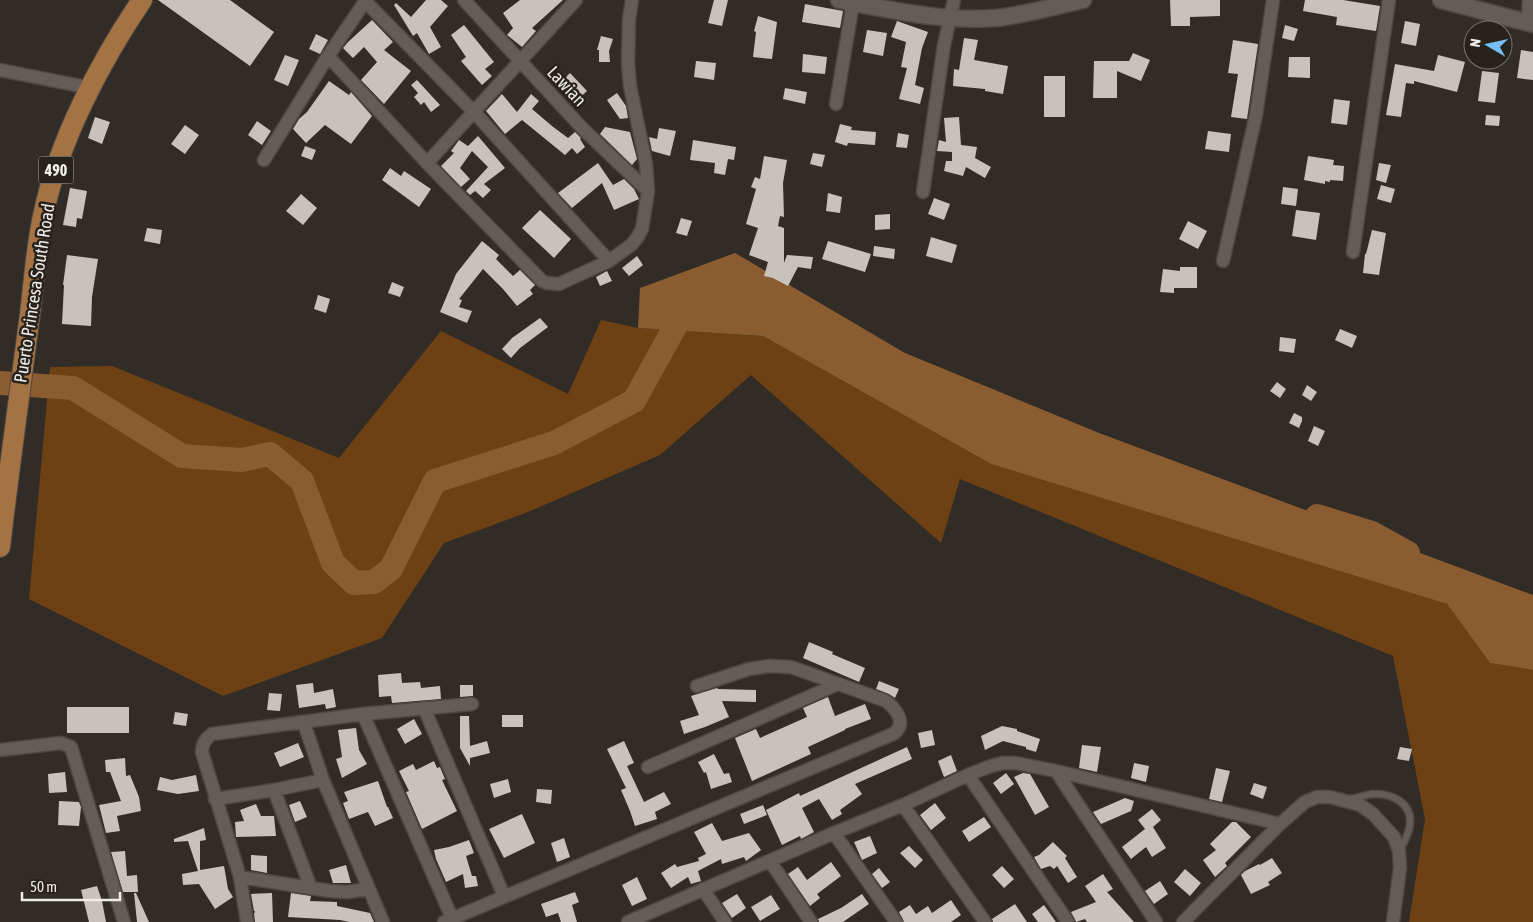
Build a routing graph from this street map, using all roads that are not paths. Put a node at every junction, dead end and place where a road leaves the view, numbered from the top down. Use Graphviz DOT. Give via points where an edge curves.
graph roads {
  1 [pos="142,0"];
  2 [pos="365,0"];
  3 [pos="464,0"];
  4 [pos="576,0"];
  5 [pos="632,0"];
  6 [pos="954,0"];
  7 [pos="1083,0"];
  8 [pos="1273,0"];
  9 [pos="1390,0"];
  10 [pos="1441,0"];
  11 [pos="1529,0"];
  12 [pos="846,1"];
  13 [pos="950,18"];
  14 [pos="1531,24"];
  15 [pos="328,56"];
  16 [pos="521,62"];
  17 [pos="0,70"];
  18 [pos="91,88"];
  19 [pos="836,104"];
  20 [pos="474,112"];
  21 [pos="264,160"];
  22 [pos="427,163"];
  23 [pos="648,191"];
  24 [pos="922,192"];
  25 [pos="1353,252"];
  26 [pos="609,261"];
  27 [pos="1223,261"];
  28 [pos="0,547"];
  29 [pos="838,684"];
  30 [pos="697,686"];
  31 [pos="472,704"];
  32 [pos="424,708"];
  33 [pos="364,714"];
  34 [pos="304,723"];
  35 [pos="0,750"];
  36 [pos="648,767"];
  37 [pos="1056,770"];
  38 [pos="968,775"];
  39 [pos="323,780"];
  40 [pos="274,790"];
  41 [pos="215,799"];
  42 [pos="1344,800"];
  43 [pos="903,805"];
  44 [pos="1280,824"];
  45 [pos="834,833"];
  46 [pos="1399,851"];
  47 [pos="770,860"];
  48 [pos="240,877"];
  49 [pos="311,888"];
  50 [pos="368,889"];
  51 [pos="703,889"];
  52 [pos="504,896"];
  53 [pos="448,920"];
  54 [pos="633,921"];
  55 [pos="124,922"];
  56 [pos="247,922"];
  57 [pos="383,922"];
  58 [pos="725,922"];
  59 [pos="812,922"];
  60 [pos="896,922"];
  61 [pos="984,922"];
  62 [pos="1068,922"];
  63 [pos="1156,922"];
  64 [pos="1183,922"];
  65 [pos="1393,922"];
  1 -- 18 [label="main road, Puerto Princesa South Road / 490"];
  2 -- 15 [label="street"];
  2 -- 20 [label="street"];
  3 -- 16 [label="street, Lawian"];
  4 -- 16 [label="street"];
  5 -- 23 [label="street" via="628,64"];
  6 -- 13 [label="street"];
  7 -- 13 [label="street" via="998,18"];
  8 -- 27 [label="street" via="1256,115"];
  9 -- 25 [label="street"];
  10 -- 14 [label="street"];
  11 -- 14 [label="street"];
  12 -- 13 [label="street"];
  12 -- 19 [label="street"];
  13 -- 24 [label="street"];
  15 -- 21 [label="street"];
  15 -- 22 [label="street"];
  16 -- 20 [label="street"];
  16 -- 23 [label="street, Lawian" via="583,129"];
  17 -- 18 [label="street"];
  18 -- 28 [label="main road, Puerto Princesa South Road / 490" via="60,157 43,216"];
  20 -- 22 [label="street"];
  20 -- 26 [label="street"];
  22 -- 26 [label="street" via="542,281 559,284"];
  23 -- 26 [label="street" via="642,229 637,238"];
  29 -- 30 [label="street" via="791,667 769,666"];
  29 -- 36 [label="street"];
  29 -- 52 [label="street" via="886,701 900,717 897,732"];
  31 -- 32 [label="street"];
  32 -- 33 [label="street"];
  32 -- 52 [label="street"];
  33 -- 34 [label="street"];
  33 -- 53 [label="street"];
  34 -- 39 [label="street"];
  34 -- 41 [label="street" via="212,734 207,738 202,752"];
  35 -- 55 [label="street" via="61,743 71,746"];
  37 -- 38 [label="street" via="1002,763"];
  37 -- 44 [label="street"];
  37 -- 63 [label="street"];
  38 -- 43 [label="street"];
  38 -- 62 [label="street"];
  39 -- 40 [label="street"];
  39 -- 50 [label="street"];
  40 -- 41 [label="street"];
  40 -- 49 [label="street"];
  41 -- 48 [label="street"];
  42 -- 44 [label="street" via="1330,797 1305,802"];
  42 -- 46 [label="street" via="1373,814 1394,837"];
  42 -- 46 [label="lane" via="1373,794 1397,798 1405,805 1410,814 1410,824"];
  43 -- 45 [label="street"];
  43 -- 61 [label="street"];
  44 -- 64 [label="street"];
  45 -- 47 [label="street"];
  45 -- 60 [label="street"];
  46 -- 65 [label="street"];
  47 -- 51 [label="street"];
  47 -- 59 [label="street"];
  48 -- 49 [label="street"];
  48 -- 56 [label="street"];
  49 -- 50 [label="street" via="339,892"];
  50 -- 57 [label="street"];
  51 -- 54 [label="street"];
  51 -- 58 [label="street"];
  52 -- 53 [label="street"];
}
